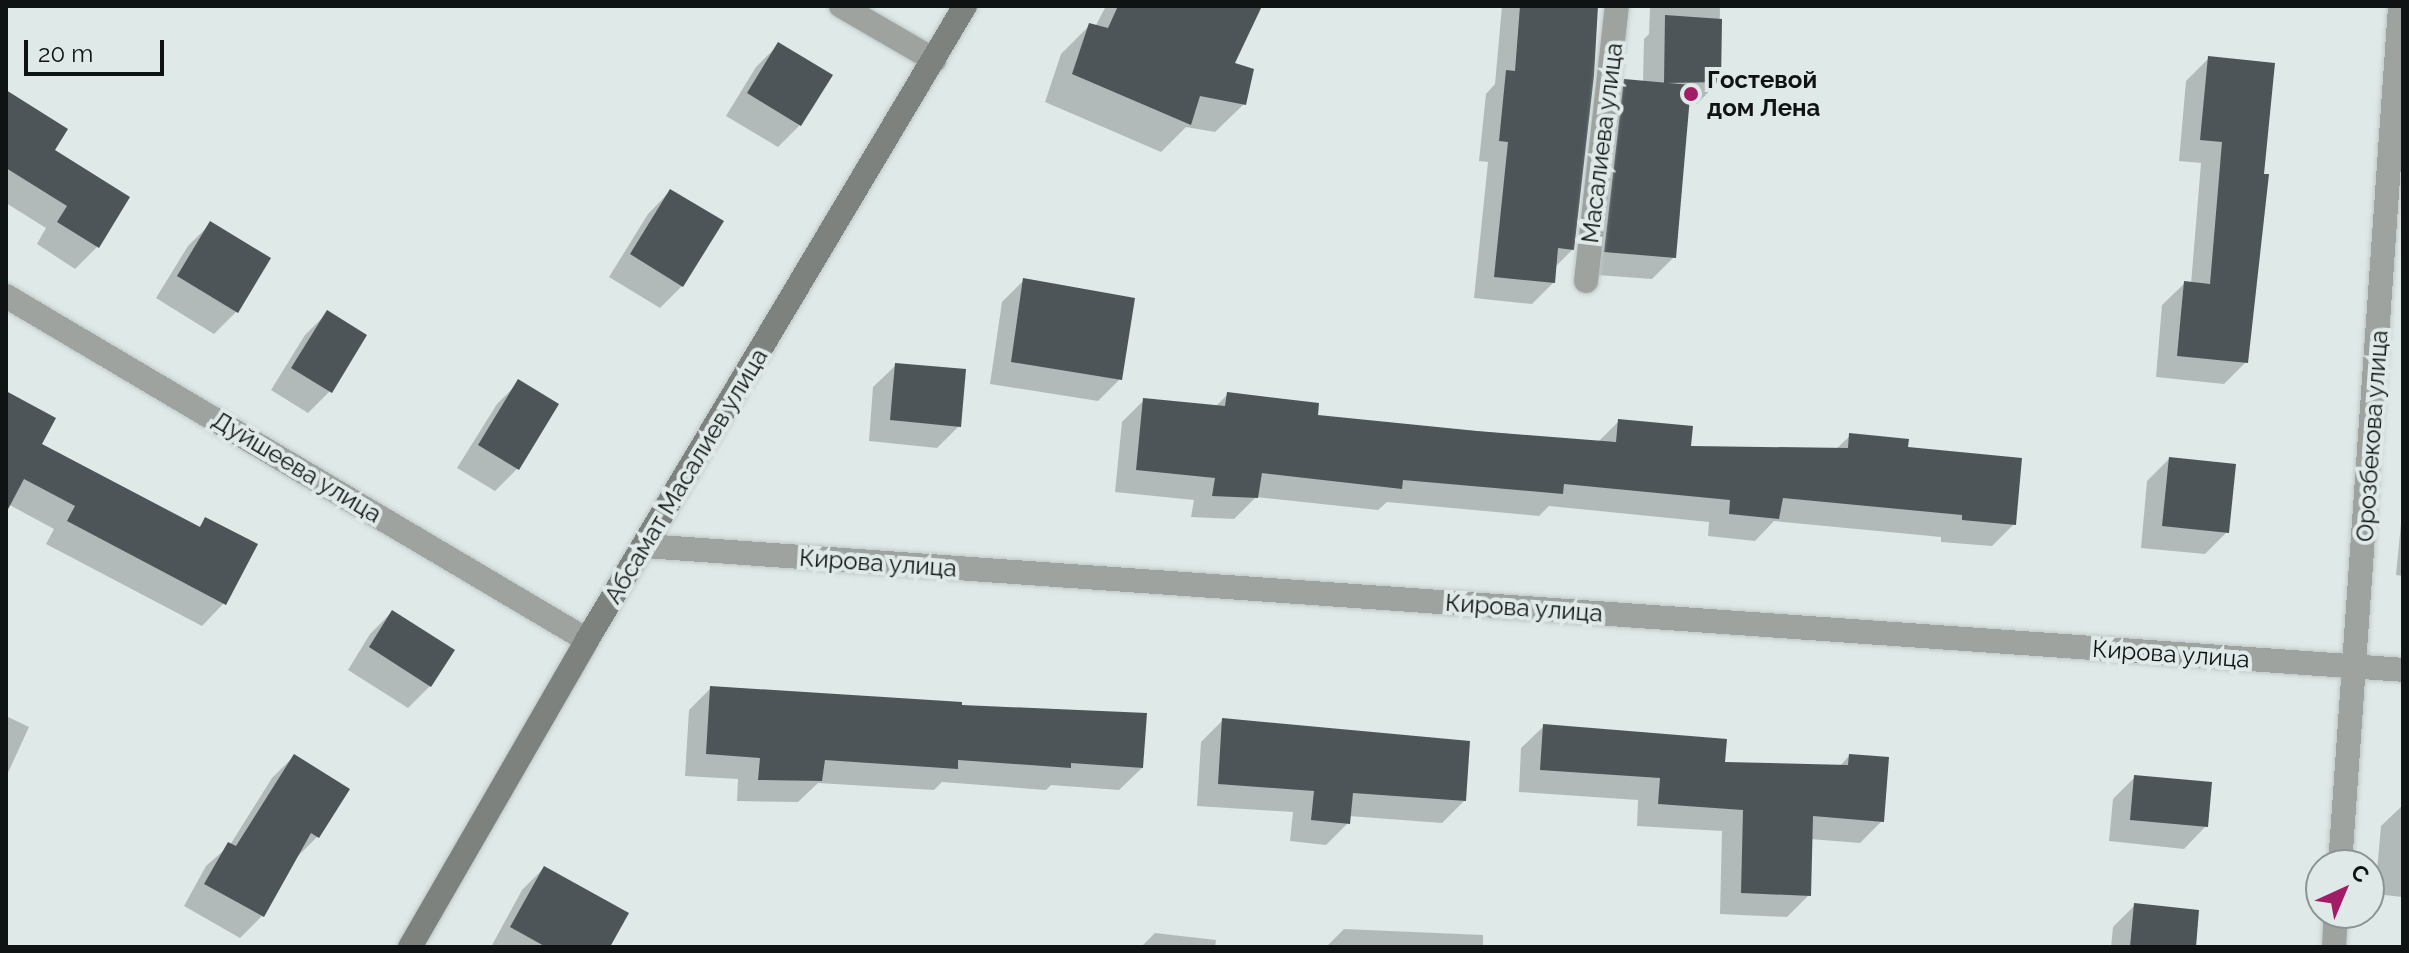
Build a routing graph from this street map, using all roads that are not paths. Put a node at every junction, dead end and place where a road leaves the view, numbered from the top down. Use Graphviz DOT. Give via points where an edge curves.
graph roads {
  1 [pos="841,6"];
  2 [pos="965,6"];
  3 [pos="1617,6"];
  4 [pos="2400,6"];
  5 [pos="934,60"];
  6 [pos="1586,281"];
  7 [pos="6,296"];
  8 [pos="645,546"];
  9 [pos="587,640"];
  10 [pos="2356,667"];
  11 [pos="2403,670"];
  12 [pos="2341,849"];
  13 [pos="410,947"];
  1 -- 5 [label="street"];
  2 -- 5 [label="street, Абсамат Масалиев улица"];
  3 -- 6 [label="street, Масалиева улица"];
  4 -- 10 [label="street, Орозбекова улица"];
  5 -- 8 [label="street, Абсамат Масалиев улица"];
  7 -- 9 [label="street, Дуйшеева улица"];
  8 -- 9 [label="street, Абсамат Масалиев улица"];
  8 -- 10 [label="street, Кирова улица"];
  9 -- 13 [label="street, Абсамат Масалиев улица"];
  10 -- 11 [label="street, Кирова улица"];
  10 -- 12 [label="street, Орозбекова улица"];
}
